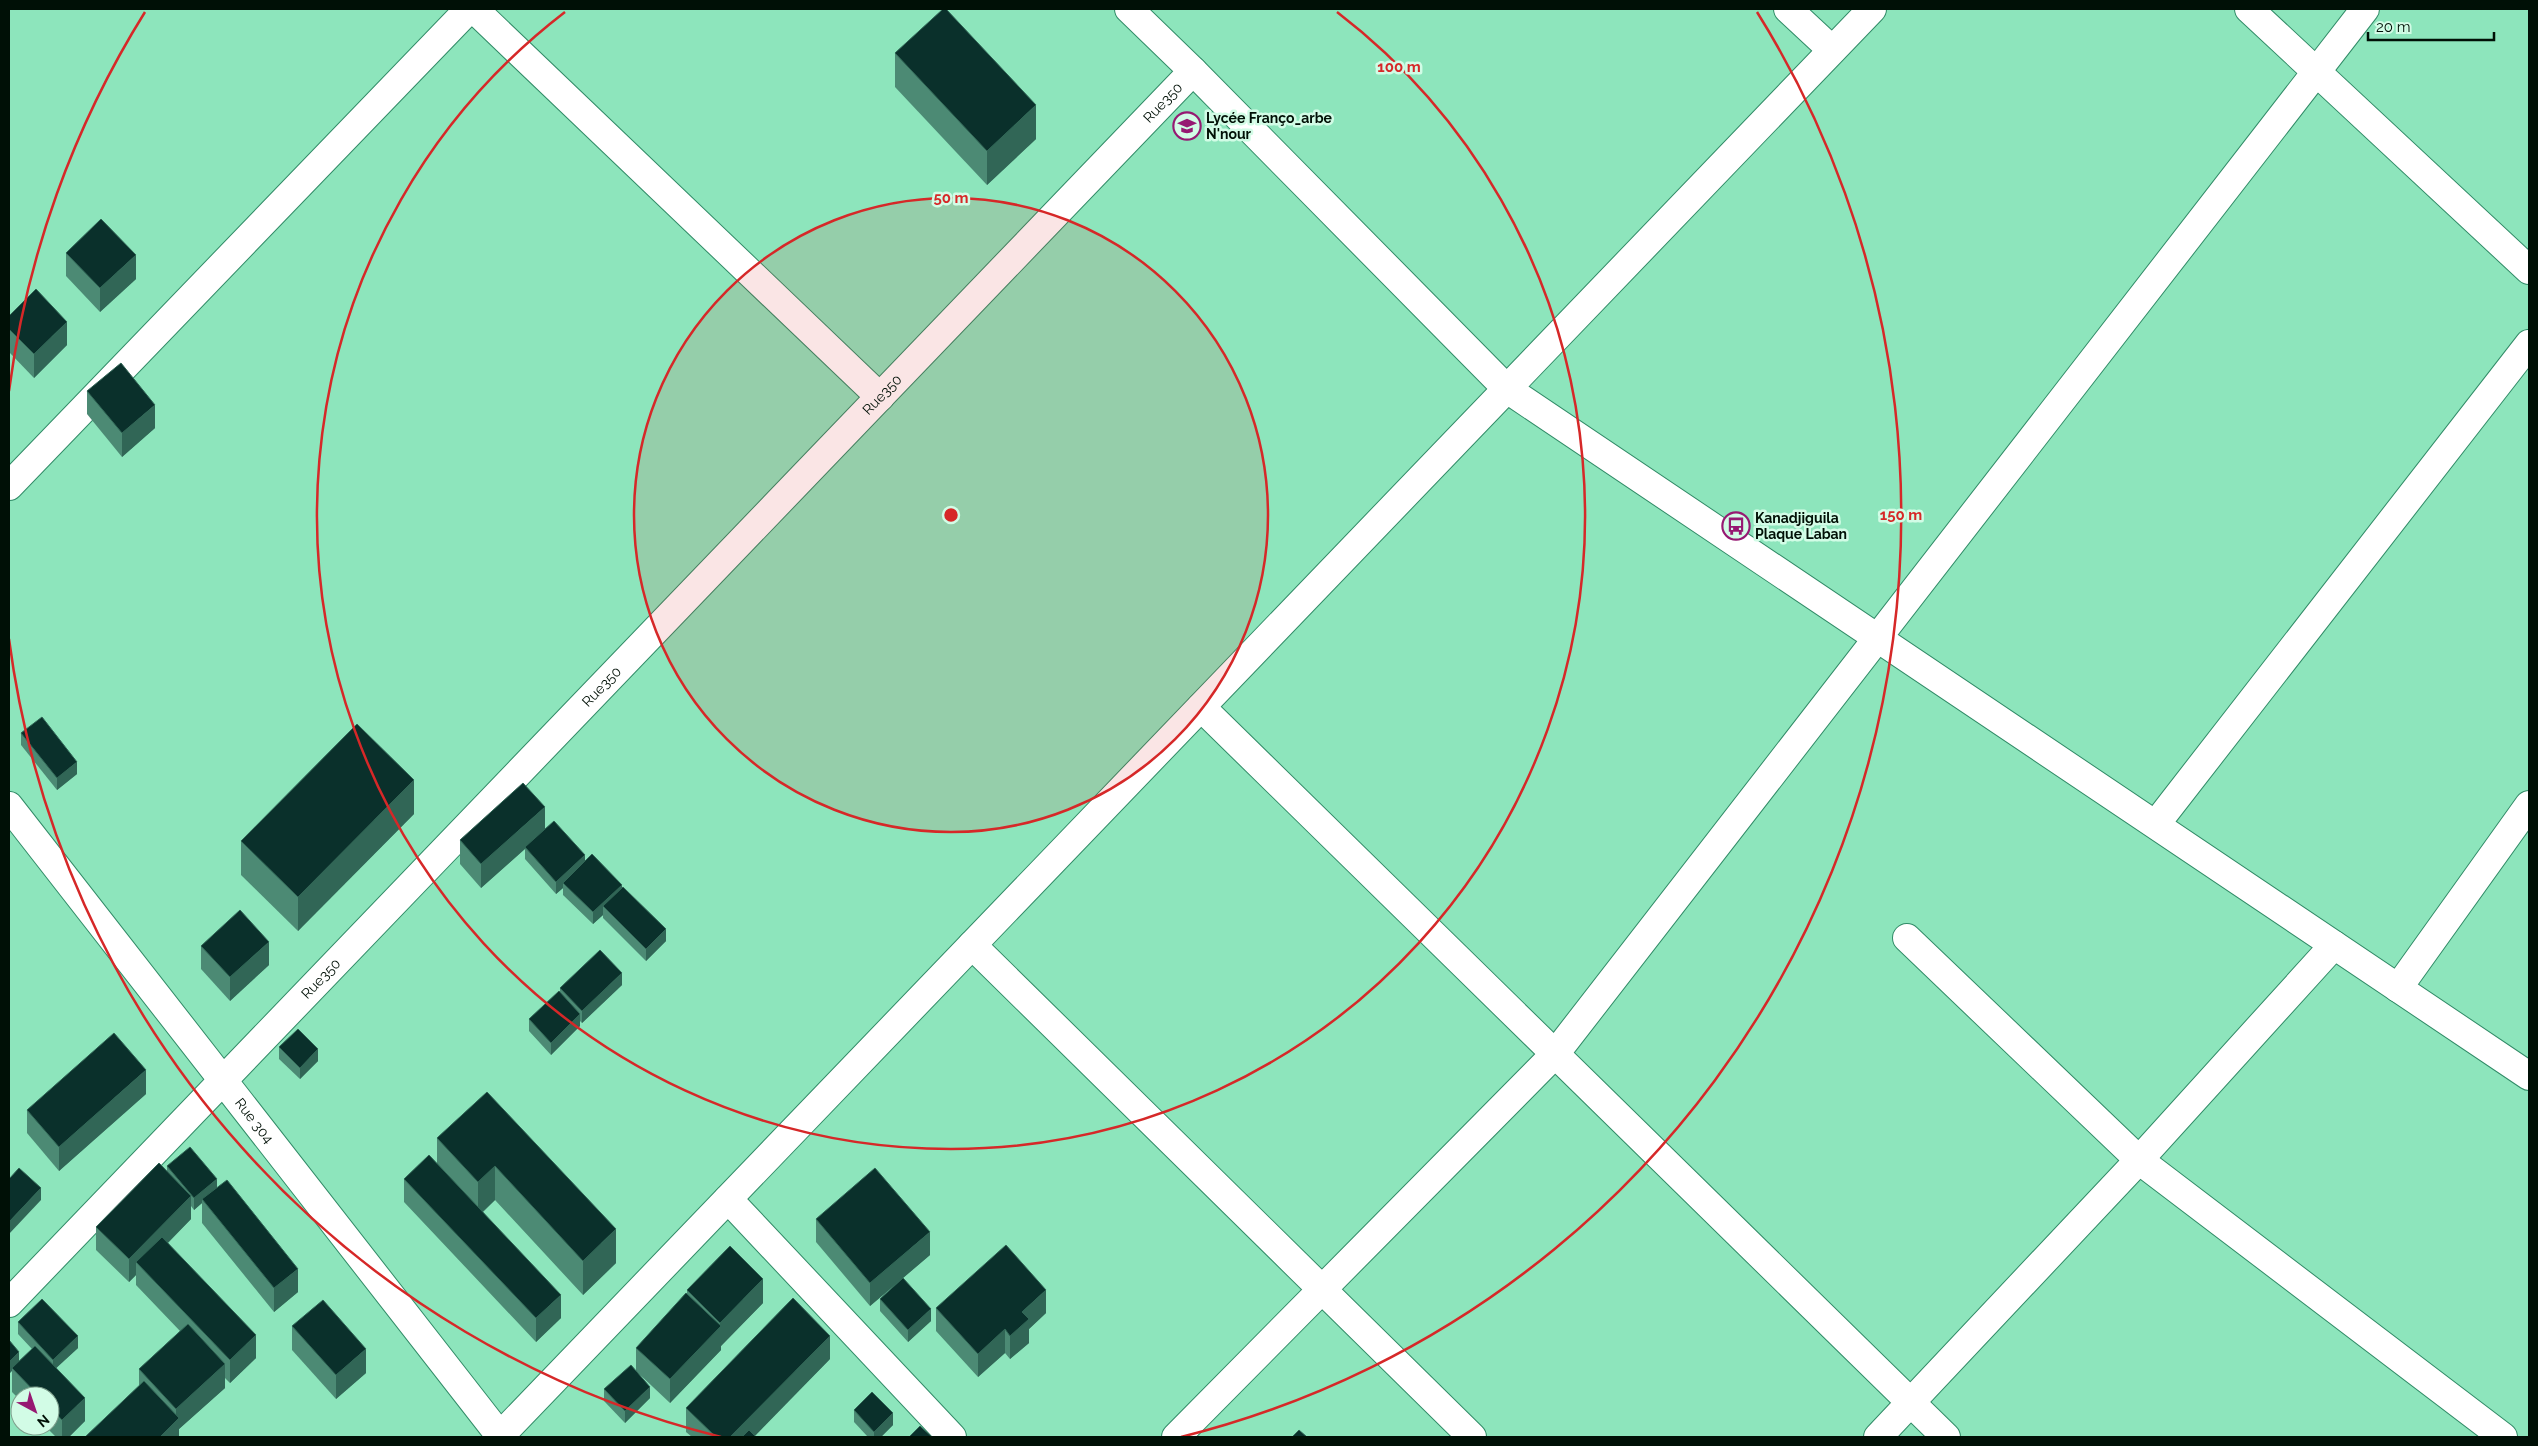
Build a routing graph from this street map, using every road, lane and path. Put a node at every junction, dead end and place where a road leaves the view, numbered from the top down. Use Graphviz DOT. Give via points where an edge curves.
graph roads {
  1 [pos="469,9"];
  2 [pos="474,9"];
  3 [pos="1129,9"];
  4 [pos="1788,9"];
  5 [pos="1872,9"];
  6 [pos="2249,9"];
  7 [pos="2364,9"];
  8 [pos="1832,50"];
  9 [pos="1193,71"];
  10 [pos="2316,71"];
  11 [pos="2529,270"];
  12 [pos="2529,344"];
  13 [pos="1507,389"];
  14 [pos="880,397"];
  15 [pos="9,486"];
  16 [pos="1877,638"];
  17 [pos="1201,706"];
  18 [pos="2529,805"];
  19 [pos="9,806"];
  20 [pos="2156,824"];
  21 [pos="1907,938"];
  22 [pos="972,945"];
  23 [pos="2334,945"];
  24 [pos="2398,988"];
  25 [pos="1555,1054"];
  26 [pos="2529,1076"];
  27 [pos="223,1080"];
  28 [pos="2139,1160"];
  29 [pos="728,1199"];
  30 [pos="1321,1290"];
  31 [pos="9,1303"];
  32 [pos="1911,1405"];
  33 [pos="500,1437"];
  34 [pos="952,1437"];
  35 [pos="1176,1437"];
  36 [pos="1472,1437"];
  37 [pos="1878,1437"];
  38 [pos="1946,1437"];
  39 [pos="2503,1437"];
  1 -- 15 [label="street"];
  2 -- 14 [label="street"];
  3 -- 9 [label="street"];
  4 -- 8 [label="street"];
  5 -- 8 [label="street"];
  6 -- 10 [label="street"];
  7 -- 10 [label="street"];
  8 -- 13 [label="street"];
  9 -- 13 [label="street"];
  9 -- 14 [label="street, Rue350"];
  10 -- 11 [label="street"];
  10 -- 16 [label="street"];
  12 -- 20 [label="street"];
  13 -- 16 [label="street"];
  13 -- 17 [label="street"];
  14 -- 27 [label="street, Rue350"];
  16 -- 20 [label="street"];
  16 -- 25 [label="street"];
  17 -- 22 [label="street"];
  17 -- 25 [label="street"];
  18 -- 24 [label="street"];
  19 -- 27 [label="street, Rue 304"];
  20 -- 23 [label="street"];
  21 -- 28 [label="street"];
  22 -- 29 [label="street"];
  22 -- 30 [label="street"];
  23 -- 24 [label="street"];
  23 -- 28 [label="street"];
  24 -- 26 [label="street"];
  25 -- 30 [label="street"];
  25 -- 32 [label="street"];
  27 -- 31 [label="street, Rue350"];
  27 -- 33 [label="street, Rue 304"];
  28 -- 32 [label="street"];
  28 -- 39 [label="street"];
  29 -- 33 [label="street"];
  29 -- 34 [label="street"];
  30 -- 35 [label="street"];
  30 -- 36 [label="street"];
  32 -- 37 [label="street"];
  32 -- 38 [label="street"];
}
